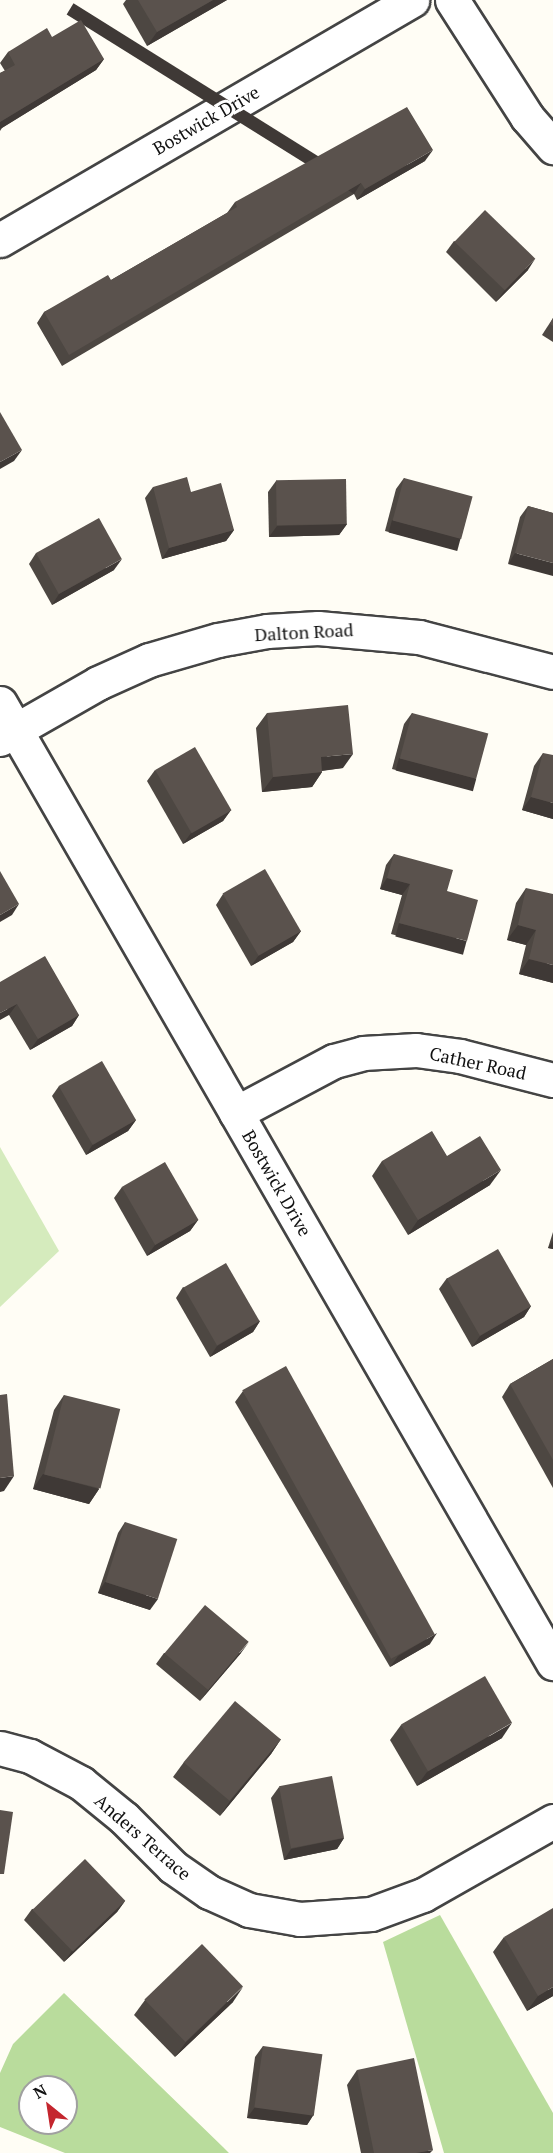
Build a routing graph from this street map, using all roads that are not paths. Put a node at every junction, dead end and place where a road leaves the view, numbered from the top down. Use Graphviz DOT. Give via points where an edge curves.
graph roads {
  1 [pos="412,0"];
  2 [pos="452,0"];
  3 [pos="553,147"];
  4 [pos="0,240"];
  5 [pos="553,672"];
  6 [pos="5,724"];
  7 [pos="553,1080"];
  8 [pos="236,1113"];
  9 [pos="553,1663"];
  10 [pos="0,1748"];
  11 [pos="553,1821"];
  1 -- 4 [label="street, Bostwick Drive"];
  2 -- 3 [label="street" via="527,117"];
  5 -- 6 [label="street, Dalton Road" via="419,637 338,628 267,631 149,660"];
  6 -- 8 [label="street, Bostwick Drive"];
  7 -- 8 [label="street, Cather Road" via="460,1056 416,1050 363,1053 325,1065"];
  8 -- 9 [label="street, Bostwick Drive"];
  10 -- 11 [label="street, Anders Terrace" via="30,1756 81,1783 124,1818 173,1867 209,1892 249,1910 291,1918 330,1920 371,1914 423,1895"];
}
